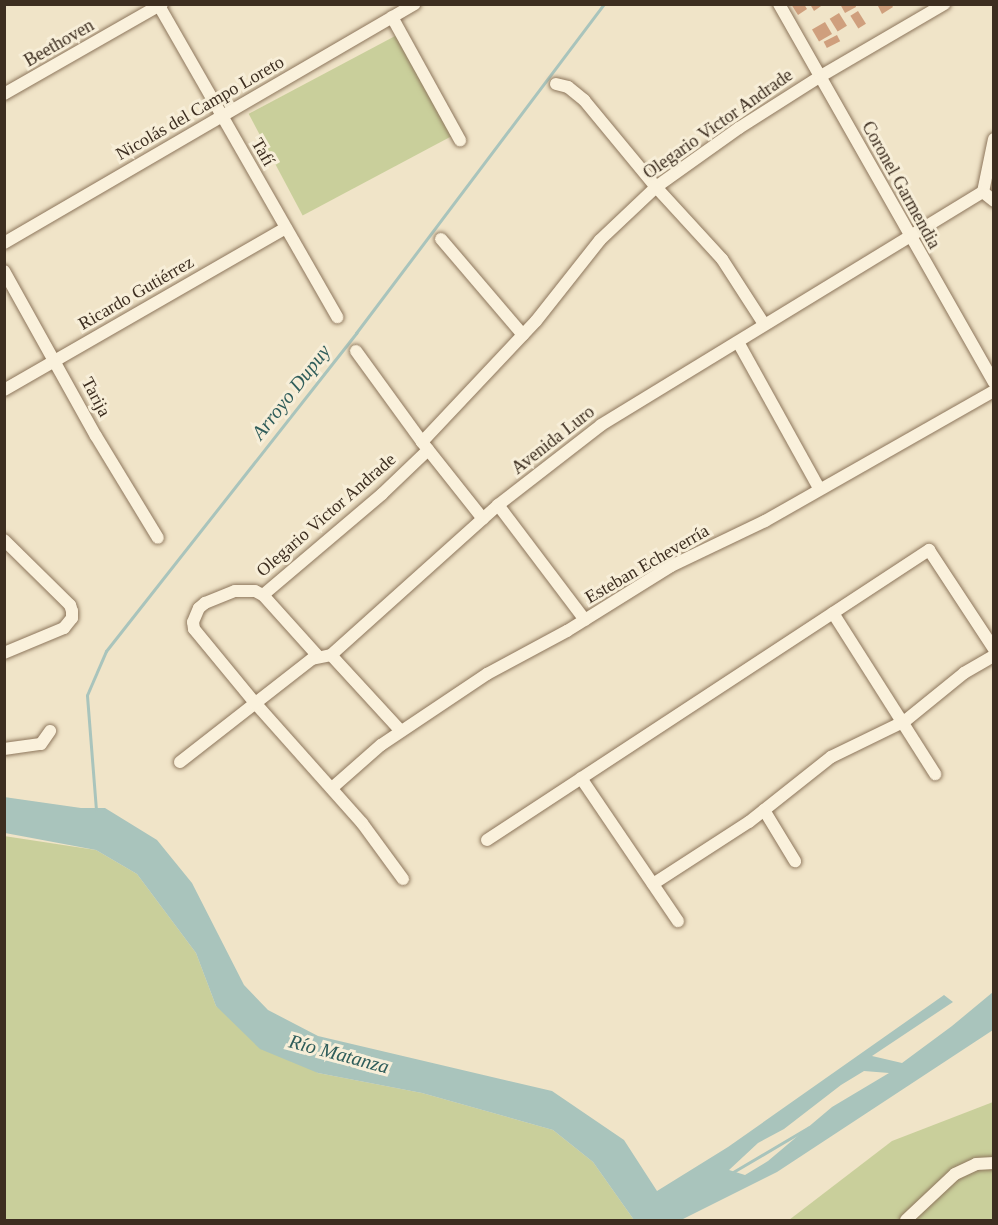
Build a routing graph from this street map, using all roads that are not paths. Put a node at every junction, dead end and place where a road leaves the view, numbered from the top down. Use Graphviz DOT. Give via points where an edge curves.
graph roads {
  1 [pos="414,4"];
  2 [pos="779,4"];
  3 [pos="944,4"];
  4 [pos="160,5"];
  5 [pos="392,17"];
  6 [pos="821,76"];
  7 [pos="556,84"];
  8 [pos="4,94"];
  9 [pos="222,116"];
  10 [pos="993,139"];
  11 [pos="459,140"];
  12 [pos="656,187"];
  13 [pos="983,192"];
  14 [pos="993,201"];
  15 [pos="286,228"];
  16 [pos="908,235"];
  17 [pos="441,239"];
  18 [pos="4,243"];
  19 [pos="4,271"];
  20 [pos="337,316"];
  21 [pos="764,324"];
  22 [pos="523,335"];
  23 [pos="738,342"];
  24 [pos="356,351"];
  25 [pos="56,360"];
  26 [pos="993,382"];
  27 [pos="4,390"];
  28 [pos="993,391"];
  29 [pos="425,446"];
  30 [pos="819,488"];
  31 [pos="498,505"];
  32 [pos="483,519"];
  33 [pos="158,538"];
  34 [pos="4,540"];
  35 [pos="263,595"];
  36 [pos="833,613"];
  37 [pos="585,620"];
  38 [pos="993,649"];
  39 [pos="4,653"];
  40 [pos="331,655"];
  41 [pos="318,656"];
  42 [pos="993,656"];
  43 [pos="255,703"];
  44 [pos="902,722"];
  45 [pos="50,731"];
  46 [pos="401,731"];
  47 [pos="4,749"];
  48 [pos="180,762"];
  49 [pos="935,774"];
  50 [pos="581,778"];
  51 [pos="332,788"];
  52 [pos="764,810"];
  53 [pos="487,840"];
  54 [pos="795,861"];
  55 [pos="403,879"];
  56 [pos="653,884"];
  57 [pos="678,921"];
  58 [pos="993,1163"];
  59 [pos="906,1221"];
  1 -- 5 [label="street, Nicolás del Campo Loreto"];
  2 -- 6 [label="street, Coronel Garmendia"];
  3 -- 6 [label="street, Olegario Victor Andrade"];
  4 -- 8 [label="street, Beethoven"];
  4 -- 9 [label="street, Tafí"];
  5 -- 9 [label="street, Nicolás del Campo Loreto"];
  5 -- 11 [label="street"];
  6 -- 12 [label="street, Olegario Victor Andrade"];
  6 -- 16 [label="street, Coronel Garmendia"];
  7 -- 12 [label="street" via="568,87 584,100"];
  9 -- 15 [label="street, Tafí"];
  9 -- 18 [label="street, Nicolás del Campo Loreto"];
  10 -- 13 [label="street"];
  12 -- 21 [label="street" via="722,259"];
  12 -- 22 [label="street, Olegario Victor Andrade" via="588,253"];
  13 -- 14 [label="street"];
  13 -- 16 [label="street, Avenida Luro"];
  15 -- 20 [label="street, Tafí"];
  15 -- 25 [label="street, Ricardo Gutiérrez"];
  16 -- 21 [label="street, Avenida Luro"];
  16 -- 26 [label="street, Coronel Garmendia"];
  17 -- 22 [label="street"];
  19 -- 25 [label="street, Tarija"];
  21 -- 23 [label="street, Avenida Luro"];
  22 -- 29 [label="street, Olegario Victor Andrade"];
  23 -- 30 [label="street"];
  23 -- 31 [label="street, Avenida Luro" via="610,419"];
  24 -- 29 [label="street"];
  25 -- 27 [label="street, Ricardo Gutiérrez"];
  25 -- 33 [label="street, Tarija" via="96,436"];
  28 -- 30 [label="street, Esteban Echeverría"];
  29 -- 32 [label="street"];
  29 -- 35 [label="street, Olegario Victor Andrade" via="388,490"];
  30 -- 37 [label="street, Esteban Echeverría" via="765,521 671,566"];
  31 -- 32 [label="street, Avenida Luro"];
  31 -- 37 [label="street"];
  32 -- 40 [label="street, Avenida Luro"];
  34 -- 39 [label="street" via="72,611 64,628"];
  35 -- 41 [label="street"];
  35 -- 43 [label="street, Olegario Victor Andrade" via="245,589 205,603 194,617 194,629"];
  36 -- 38 [label="street" via="929,550"];
  36 -- 44 [label="street"];
  36 -- 50 [label="street"];
  37 -- 46 [label="street, Esteban Echeverría" via="480,678"];
  40 -- 41 [label="street"];
  40 -- 46 [label="street"];
  41 -- 43 [label="street"];
  42 -- 44 [label="street" via="964,673"];
  43 -- 48 [label="street"];
  43 -- 51 [label="street"];
  44 -- 49 [label="street"];
  44 -- 52 [label="street" via="831,758"];
  45 -- 47 [label="street" via="41,744"];
  46 -- 51 [label="street, Esteban Echeverría"];
  50 -- 53 [label="street"];
  50 -- 56 [label="street"];
  51 -- 55 [label="street"];
  52 -- 54 [label="street"];
  52 -- 56 [label="street"];
  56 -- 57 [label="street"];
  58 -- 59 [label="street" via="976,1164 955,1174"];
}
